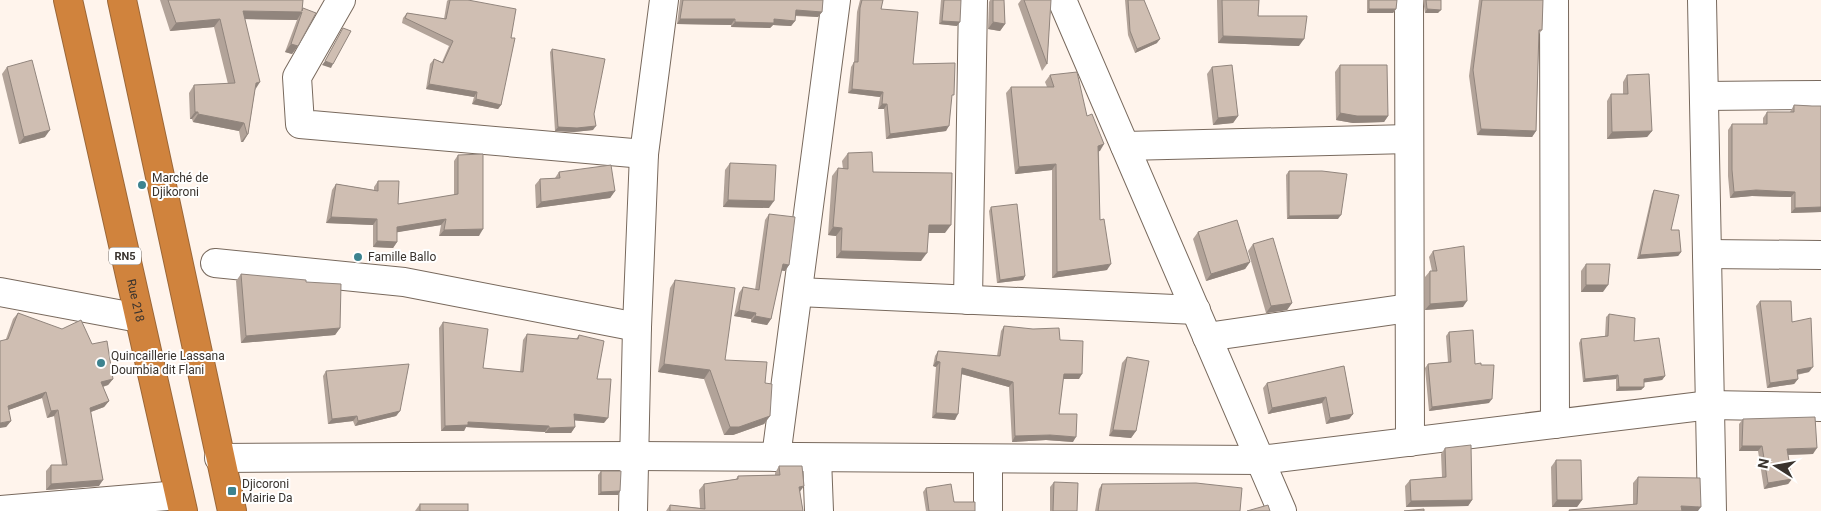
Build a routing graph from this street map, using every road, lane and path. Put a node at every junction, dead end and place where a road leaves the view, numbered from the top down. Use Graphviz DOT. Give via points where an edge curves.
graph roads {
  1 [pos="68,0"];
  2 [pos="122,0"];
  3 [pos="341,0"];
  4 [pos="664,0"];
  5 [pos="836,0"];
  6 [pos="973,0"];
  7 [pos="1062,0"];
  8 [pos="1409,0"];
  9 [pos="1554,0"];
  10 [pos="1702,0"];
  11 [pos="1821,95"];
  12 [pos="1704,96"];
  13 [pos="1409,140"];
  14 [pos="1125,146"];
  15 [pos="644,154"];
  16 [pos="1707,254"];
  17 [pos="1821,256"];
  18 [pos="215,263"];
  19 [pos="0,292"];
  20 [pos="798,292"];
  21 [pos="968,300"];
  22 [pos="1410,308"];
  23 [pos="1196,310"];
  24 [pos="139,318"];
  25 [pos="637,327"];
  26 [pos="1208,337"];
  27 [pos="1710,405"];
  28 [pos="1821,407"];
  29 [pos="1555,424"];
  30 [pos="1410,442"];
  31 [pos="634,456"];
  32 [pos="776,457"];
  33 [pos="219,458"];
  34 [pos="817,458"];
  35 [pos="988,459"];
  36 [pos="1260,460"];
  37 [pos="181,503"];
  38 [pos="0,510"];
  39 [pos="232,511"];
  40 [pos="633,511"];
  41 [pos="819,511"];
  42 [pos="988,511"];
  43 [pos="1282,511"];
  44 [pos="1712,511"];
  1 -- 24 [label="highway, Rue 218 / RN5"];
  2 -- 33 [label="highway"];
  3 -- 15 [label="street" via="297,77 300,124"];
  4 -- 15 [label="street"];
  5 -- 20 [label="street"];
  6 -- 21 [label="street"];
  7 -- 14 [label="street"];
  8 -- 13 [label="street"];
  9 -- 29 [label="street"];
  10 -- 12 [label="street"];
  11 -- 12 [label="street"];
  12 -- 16 [label="street"];
  13 -- 14 [label="street"];
  13 -- 22 [label="street"];
  14 -- 23 [label="street"];
  15 -- 25 [label="street"];
  16 -- 17 [label="street"];
  16 -- 27 [label="street"];
  18 -- 25 [label="street" via="404,282"];
  19 -- 24 [label="street"];
  20 -- 21 [label="street"];
  20 -- 32 [label="street"];
  21 -- 23 [label="street"];
  22 -- 26 [label="street"];
  22 -- 30 [label="street"];
  23 -- 26 [label="street"];
  24 -- 37 [label="highway, Rue 218 / RN5"];
  25 -- 31 [label="street"];
  26 -- 36 [label="street"];
  27 -- 28 [label="street"];
  27 -- 29 [label="street"];
  27 -- 44 [label="street"];
  29 -- 30 [label="street"];
  30 -- 36 [label="street"];
  31 -- 32 [label="street"];
  31 -- 33 [label="street"];
  31 -- 40 [label="street"];
  32 -- 34 [label="street"];
  33 -- 39 [label="highway"];
  34 -- 35 [label="street"];
  34 -- 41 [label="street"];
  35 -- 36 [label="street"];
  35 -- 42 [label="street"];
  36 -- 43 [label="street"];
  37 -- 38 [label="street"];
}
